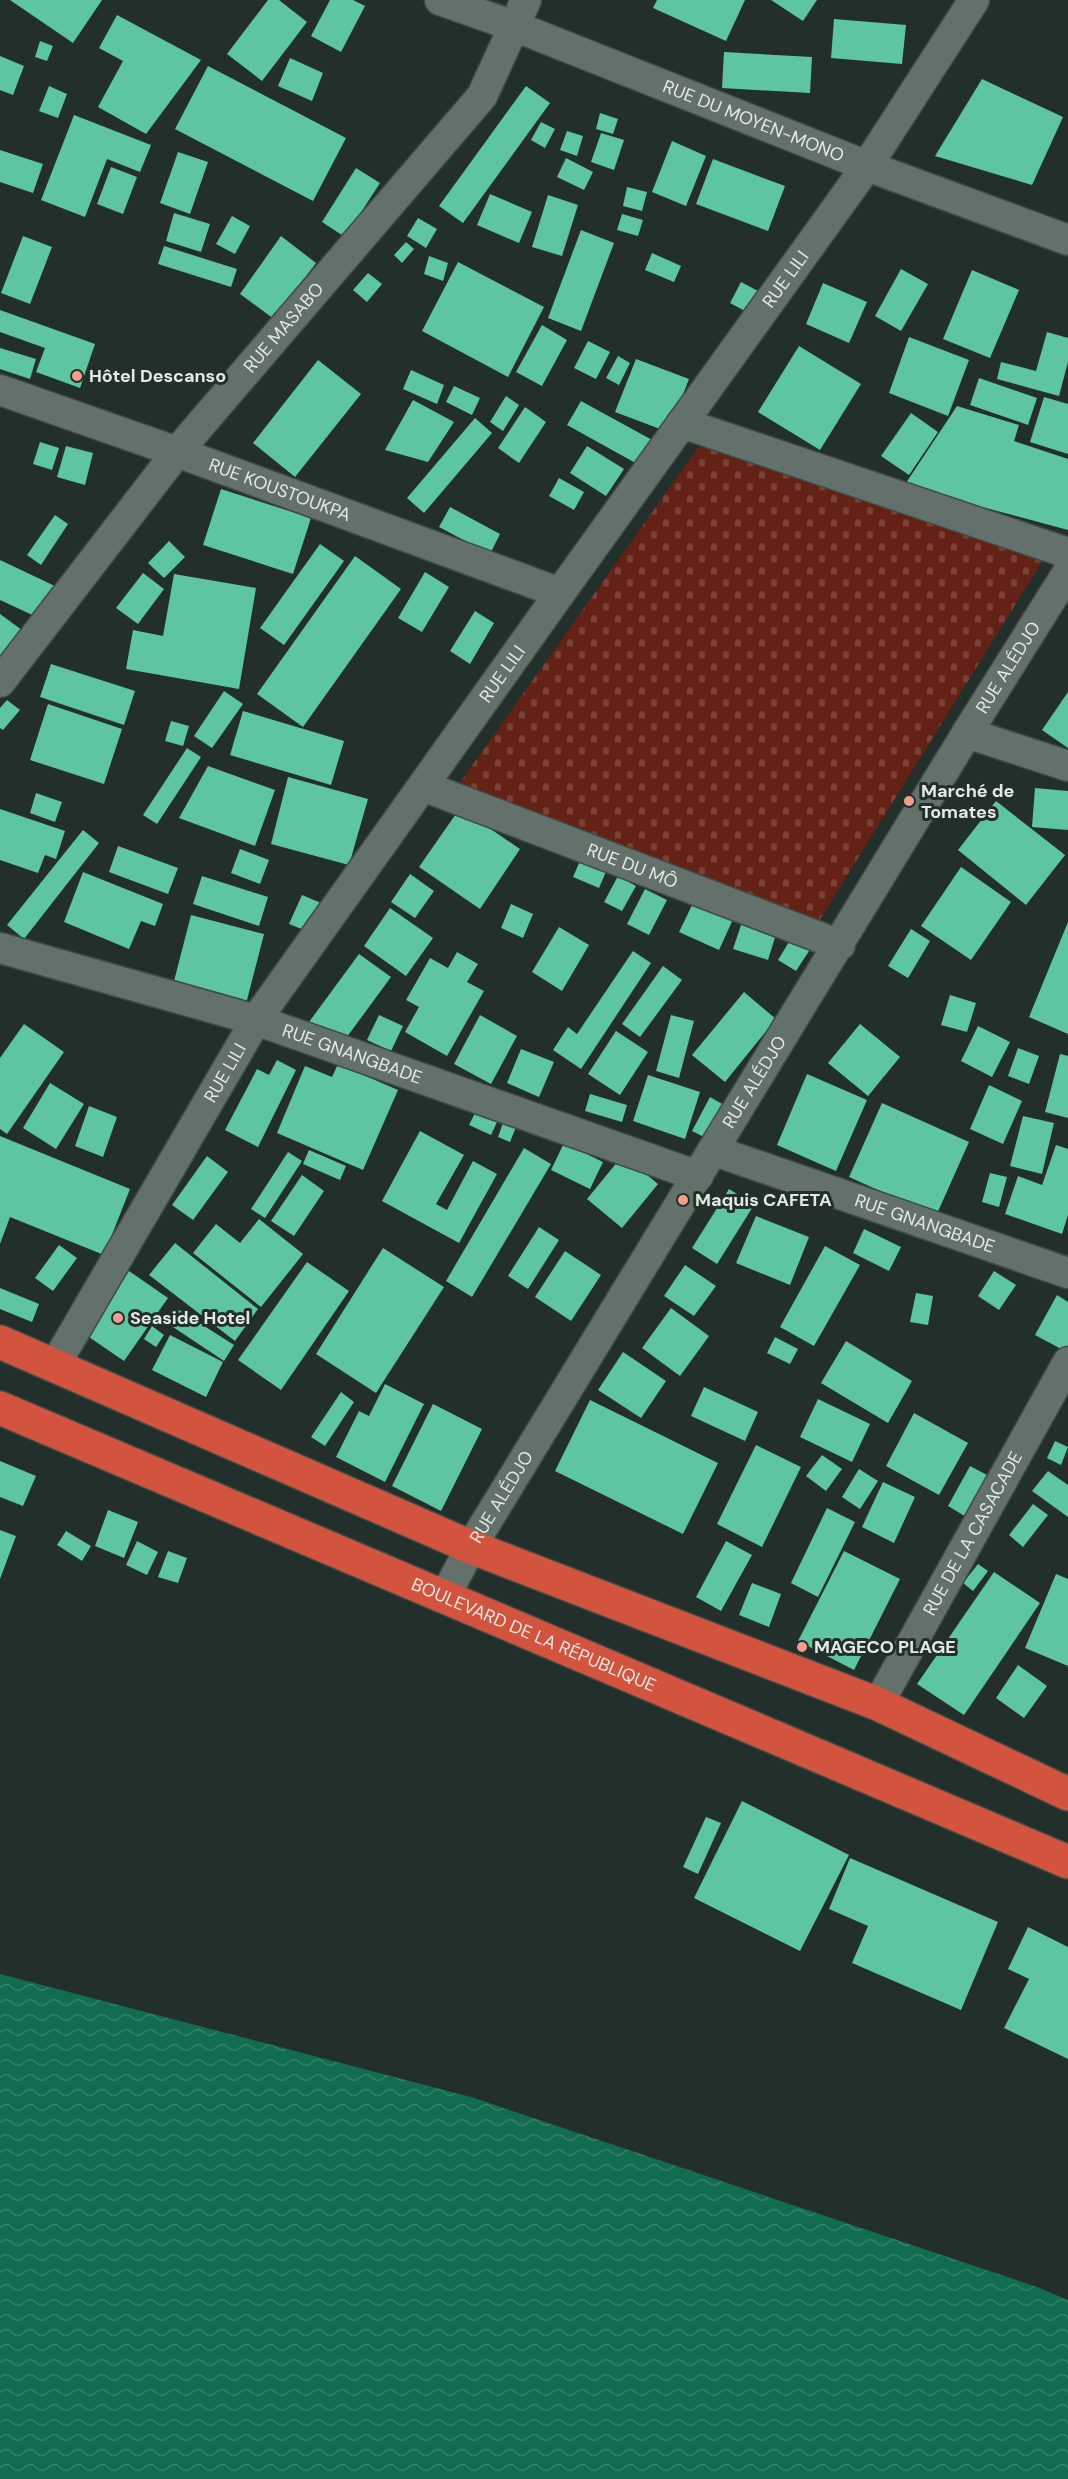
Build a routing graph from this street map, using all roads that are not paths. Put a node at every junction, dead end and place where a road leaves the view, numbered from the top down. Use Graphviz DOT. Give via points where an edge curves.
graph roads {
  1 [pos="440,0"];
  2 [pos="974,0"];
  3 [pos="520,13"];
  4 [pos="867,166"];
  5 [pos="1068,240"];
  6 [pos="0,390"];
  7 [pos="682,423"];
  8 [pos="177,452"];
  9 [pos="1068,553"];
  10 [pos="1068,572"];
  11 [pos="560,593"];
  12 [pos="0,682"];
  13 [pos="967,733"];
  14 [pos="1068,766"];
  15 [pos="423,786"];
  16 [pos="840,945"];
  17 [pos="0,948"];
  18 [pos="256,1020"];
  19 [pos="715,1151"];
  20 [pos="698,1176"];
  21 [pos="1068,1273"];
  22 [pos="0,1342"];
  23 [pos="1068,1362"];
  24 [pos="54,1365"];
  25 [pos="0,1408"];
  26 [pos="471,1547"];
  27 [pos="445,1596"];
  28 [pos="878,1704"];
  29 [pos="1068,1794"];
  30 [pos="1068,1862"];
  1 -- 3 [label="street, RUE DU MOYEN-MONO"];
  2 -- 4 [label="street, RUE LILI"];
  3 -- 4 [label="street, RUE DU MOYEN-MONO"];
  3 -- 8 [label="street, RUE MASABO" via="482,96"];
  4 -- 5 [label="street, RUE DU MOYEN-MONO"];
  4 -- 7 [label="street, RUE LILI"];
  6 -- 8 [label="street, RUE KOUSTOUKPA"];
  7 -- 9 [label="street"];
  7 -- 11 [label="street, RUE LILI"];
  8 -- 11 [label="street, RUE KOUSTOUKPA"];
  8 -- 12 [label="street, RUE MASABO"];
  10 -- 13 [label="street, RUE ALÉDJO"];
  11 -- 15 [label="street, RUE LILI"];
  13 -- 14 [label="street"];
  13 -- 16 [label="street, RUE ALÉDJO"];
  15 -- 16 [label="street, RUE DU MÔ"];
  15 -- 18 [label="street, RUE LILI"];
  16 -- 19 [label="street, RUE ALÉDJO"];
  17 -- 18 [label="street, RUE GNANGBADE"];
  18 -- 20 [label="street, RUE GNANGBADE"];
  18 -- 24 [label="street, RUE LILI"];
  19 -- 20 [label="street, RUE ALÉDJO"];
  19 -- 21 [label="street, RUE GNANGBADE"];
  20 -- 26 [label="street, RUE ALÉDJO"];
  22 -- 24 [label="highway"];
  23 -- 28 [label="street, RUE DE LA CASACADE"];
  24 -- 26 [label="highway"];
  25 -- 27 [label="highway, BOULEVARD DE LA RÉPUBLIQUE"];
  26 -- 27 [label="street, RUE ALÉDJO"];
  26 -- 28 [label="highway"];
  27 -- 30 [label="highway, BOULEVARD DE LA RÉPUBLIQUE"];
  28 -- 29 [label="highway"];
}
